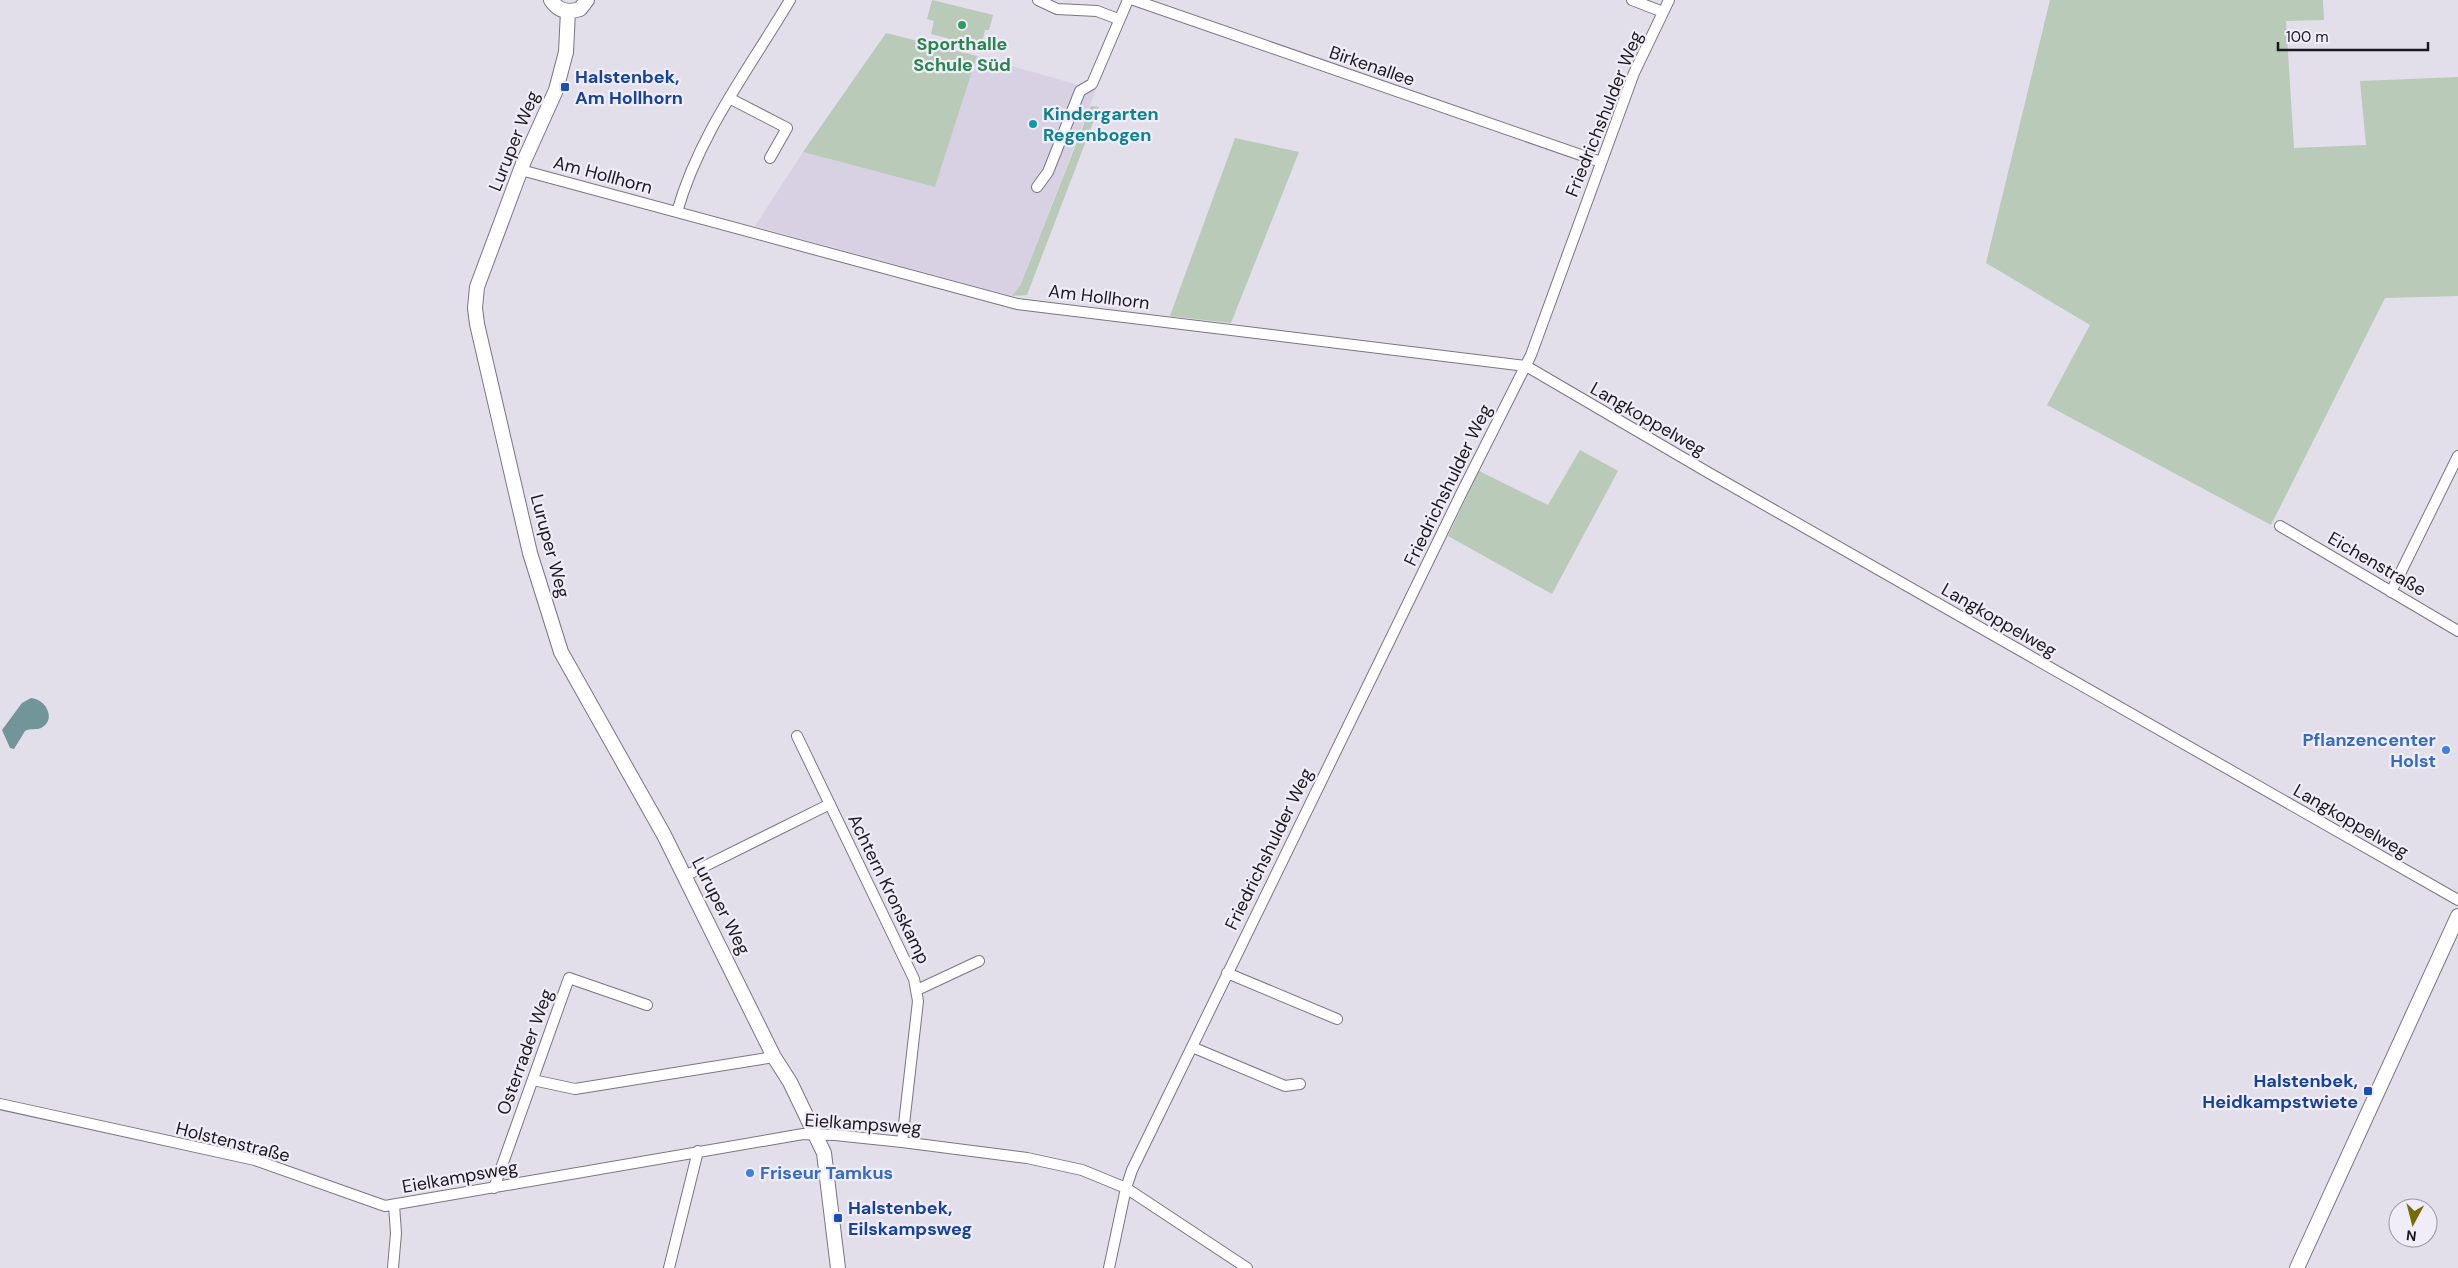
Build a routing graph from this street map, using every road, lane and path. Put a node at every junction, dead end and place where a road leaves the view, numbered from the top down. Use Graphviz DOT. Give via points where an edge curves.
graph roads {
  1 [pos="551,0"];
  2 [pos="587,0"];
  3 [pos="790,0"];
  4 [pos="1038,0"];
  5 [pos="1128,0"];
  6 [pos="1134,0"];
  7 [pos="1632,0"];
  8 [pos="1669,0"];
  9 [pos="568,11"];
  10 [pos="1663,12"];
  11 [pos="1118,19"];
  12 [pos="729,98"];
  13 [pos="770,158"];
  14 [pos="1601,162"];
  15 [pos="521,170"];
  16 [pos="1037,187"];
  17 [pos="677,212"];
  18 [pos="1526,366"];
  19 [pos="2458,456"];
  20 [pos="2280,526"];
  21 [pos="2391,592"];
  22 [pos="2458,631"];
  23 [pos="797,736"];
  24 [pos="830,804"];
  25 [pos="685,876"];
  26 [pos="2458,900"];
  27 [pos="2458,916"];
  28 [pos="979,960"];
  29 [pos="1227,972"];
  30 [pos="917,990"];
  31 [pos="648,1005"];
  32 [pos="1337,1019"];
  33 [pos="1192,1047"];
  34 [pos="774,1057"];
  35 [pos="533,1080"];
  36 [pos="1300,1084"];
  37 [pos="0,1104"];
  38 [pos="817,1135"];
  39 [pos="902,1142"];
  40 [pos="698,1151"];
  41 [pos="494,1188"];
  42 [pos="1126,1188"];
  43 [pos="394,1205"];
  44 [pos="393,1268"];
  45 [pos="669,1268"];
  46 [pos="838,1268"];
  47 [pos="1109,1268"];
  48 [pos="1247,1268"];
  49 [pos="2297,1268"];
  1 -- 9 [label="street" via="555,6"];
  2 -- 9 [label="street" via="580,9"];
  3 -- 12 [label="street"];
  4 -- 11 [label="street" via="1057,9 1097,12"];
  5 -- 11 [label="street"];
  6 -- 14 [label="street, Birkenallee"];
  7 -- 10 [label="street"];
  8 -- 10 [label="street, Friedrichshulder Weg"];
  9 -- 15 [label="street, Luruper Weg" via="566,52 560,76"];
  10 -- 14 [label="street, Friedrichshulder Weg" via="1634,73"];
  11 -- 16 [label="street" via="1092,84 1080,91 1048,172"];
  12 -- 13 [label="street" via="787,128"];
  12 -- 17 [label="street" via="698,154"];
  14 -- 18 [label="street, Friedrichshulder Weg"];
  15 -- 17 [label="street, Am Hollhorn"];
  15 -- 25 [label="street, Luruper Weg" via="480,274 475,300 477,324 505,448 530,553 561,652"];
  17 -- 18 [label="street, Am Hollhorn" via="1017,304"];
  18 -- 26 [label="street, Langkoppelweg"];
  18 -- 29 [label="street, Friedrichshulder Weg"];
  19 -- 21 [label="street"];
  20 -- 21 [label="street, Eichenstraße"];
  21 -- 22 [label="street, Eichenstraße"];
  23 -- 24 [label="street, Achtern Kronskamp"];
  24 -- 25 [label="street, Achtern Kronskamp"];
  24 -- 30 [label="street, Achtern Kronskamp"];
  25 -- 34 [label="street, Luruper Weg"];
  27 -- 49 [label="street"];
  28 -- 30 [label="street, Achtern Kronskamp"];
  29 -- 32 [label="street"];
  29 -- 33 [label="street, Friedrichshulder Weg"];
  30 -- 39 [label="street, Achtern Kronskamp"];
  31 -- 35 [label="street, Osterrader Weg" via="569,978"];
  33 -- 36 [label="street" via="1285,1086"];
  33 -- 42 [label="street, Friedrichshulder Weg"];
  34 -- 35 [label="street" via="574,1089"];
  34 -- 38 [label="street, Luruper Weg"];
  35 -- 41 [label="street, Osterrader Weg"];
  37 -- 43 [label="street, Holstenstraße" via="255,1160 376,1204"];
  38 -- 39 [label="street, Eielkampsweg"];
  38 -- 40 [label="street, Eielkampsweg" via="803,1134"];
  38 -- 46 [label="street, Luruper Weg" via="828,1172"];
  39 -- 42 [label="street, Eielkampsweg" via="1027,1158 1082,1170"];
  40 -- 41 [label="street, Eielkampsweg"];
  40 -- 45 [label="street"];
  41 -- 43 [label="street, Eielkampsweg"];
  42 -- 47 [label="street, Friedrichshulder Weg"];
  42 -- 48 [label="street, Eielkampsweg"];
  43 -- 44 [label="street"];
}
